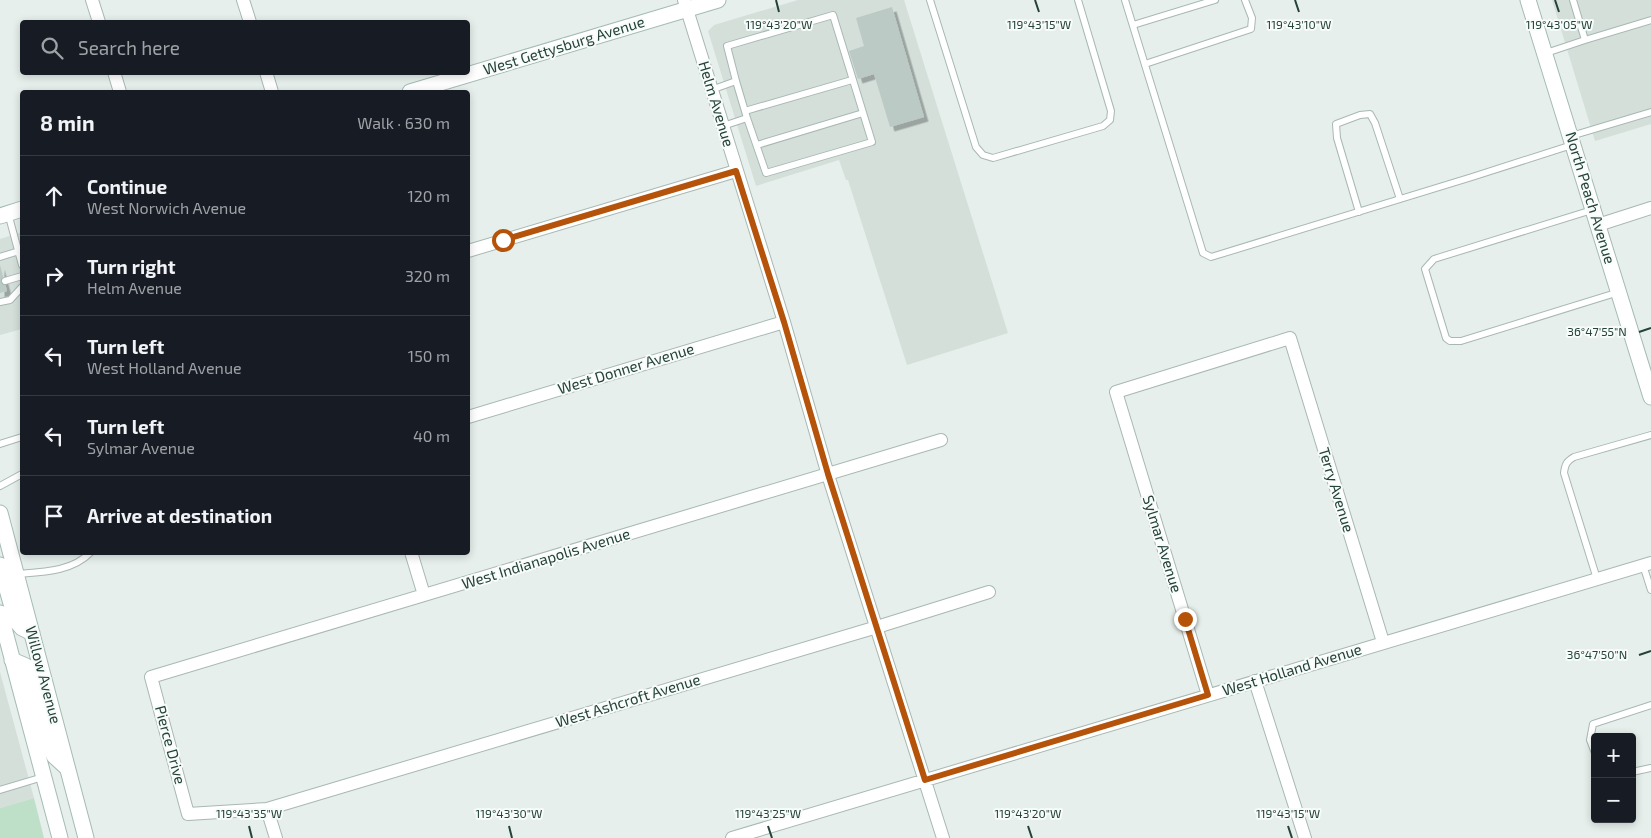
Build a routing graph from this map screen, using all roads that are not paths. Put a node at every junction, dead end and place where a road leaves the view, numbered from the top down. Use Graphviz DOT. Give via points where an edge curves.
graph roads {
  1 [pos="92,0"];
  2 [pos="243,0"];
  3 [pos="718,0"];
  4 [pos="930,0"];
  5 [pos="1078,0"];
  6 [pos="1125,0"];
  7 [pos="1215,0"];
  8 [pos="1245,0"];
  9 [pos="1528,0"];
  10 [pos="1573,0"];
  11 [pos="685,5"];
  12 [pos="98,20"];
  13 [pos="249,20"];
  14 [pos="1651,20"];
  15 [pos="1133,25"];
  16 [pos="1585,40"];
  17 [pos="1544,53"];
  18 [pos="1145,64"];
  19 [pos="470,73"];
  20 [pos="115,75"];
  21 [pos="267,75"];
  22 [pos="464,75"];
  23 [pos="852,80"];
  24 [pos="736,81"];
  25 [pos="118,90"];
  26 [pos="271,90"];
  27 [pos="416,90"];
  28 [pos="711,90"];
  29 [pos="745,111"];
  30 [pos="1651,112"];
  31 [pos="863,113"];
  32 [pos="748,118"];
  33 [pos="722,126"];
  34 [pos="1572,140"];
  35 [pos="757,145"];
  36 [pos="736,171"];
  37 [pos="1400,199"];
  38 [pos="1651,208"];
  39 [pos="1593,209"];
  40 [pos="1359,212"];
  41 [pos="10,213"];
  42 [pos="1598,225"];
  43 [pos="470,250"];
  44 [pos="19,251"];
  45 [pos="20,256"];
  46 [pos="0,257"];
  47 [pos="20,276"];
  48 [pos="5,280"];
  49 [pos="20,289"];
  50 [pos="1619,292"];
  51 [pos="0,302"];
  52 [pos="784,322"];
  53 [pos="1290,338"];
  54 [pos="1648,377"];
  55 [pos="1651,397"];
  56 [pos="470,416"];
  57 [pos="1651,435"];
  58 [pos="20,438"];
  59 [pos="941,440"];
  60 [pos="0,444"];
  61 [pos="828,474"];
  62 [pos="20,475"];
  63 [pos="0,486"];
  64 [pos="0,513"];
  65 [pos="0,549"];
  66 [pos="89,555"];
  67 [pos="412,555"];
  68 [pos="1647,564"];
  69 [pos="0,565"];
  70 [pos="16,574"];
  71 [pos="1597,579"];
  72 [pos="1651,590"];
  73 [pos="988,592"];
  74 [pos="424,595"];
  75 [pos="0,613"];
  76 [pos="877,627"];
  77 [pos="32,633"];
  78 [pos="1382,642"];
  79 [pos="9,660"];
  80 [pos="152,677"];
  81 [pos="1255,680"];
  82 [pos="1208,695"];
  83 [pos="1651,705"];
  84 [pos="1591,733"];
  85 [pos="67,768"];
  86 [pos="1651,768"];
  87 [pos="1636,771"];
  88 [pos="44,777"];
  89 [pos="925,780"];
  90 [pos="0,790"];
  91 [pos="267,809"];
  92 [pos="188,814"];
  93 [pos="60,838"];
  94 [pos="86,838"];
  95 [pos="276,838"];
  96 [pos="732,838"];
  97 [pos="943,838"];
  98 [pos="1305,838"];
  1 -- 12 [label="street"];
  2 -- 13 [label="street"];
  3 -- 11 [label="main road, West Gettysburg Avenue"];
  4 -- 5 [label="lane" via="976,148 993,158 1103,126 1110,120 1111,111"];
  6 -- 15 [label="lane"];
  7 -- 15 [label="lane"];
  8 -- 18 [label="lane" via="1252,18 1251,29"];
  9 -- 17 [label="main road, North Peach Avenue"];
  10 -- 16 [label="lane"];
  11 -- 19 [label="main road, West Gettysburg Avenue"];
  11 -- 28 [label="street, Helm Avenue"];
  14 -- 16 [label="lane"];
  15 -- 18 [label="lane"];
  16 -- 17 [label="lane"];
  17 -- 34 [label="main road, North Peach Avenue"];
  18 -- 40 [label="lane" via="1203,253 1211,257"];
  20 -- 25 [label="street"];
  21 -- 26 [label="street"];
  22 -- 27 [label="main road, West Gettysburg Avenue"];
  23 -- 24 [label="lane" via="833,15 726,46"];
  23 -- 29 [label="lane"];
  23 -- 31 [label="lane"];
  24 -- 28 [label="lane"];
  24 -- 29 [label="lane"];
  28 -- 33 [label="street, Helm Avenue"];
  29 -- 32 [label="lane"];
  30 -- 34 [label="lane"];
  31 -- 35 [label="lane"];
  31 -- 35 [label="lane" via="872,142 766,173"];
  32 -- 33 [label="lane"];
  32 -- 35 [label="lane"];
  33 -- 36 [label="street, Helm Avenue"];
  34 -- 37 [label="lane"];
  34 -- 39 [label="main road, North Peach Avenue"];
  36 -- 43 [label="street"];
  36 -- 52 [label="street, Helm Avenue"];
  37 -- 40 [label="lane"];
  37 -- 40 [label="lane" via="1375,123 1370,114 1360,115 1336,124 1337,138"];
  38 -- 42 [label="street"];
  39 -- 42 [label="main road, North Peach Avenue"];
  39 -- 50 [label="lane" via="1434,259 1425,269 1446,338 1461,341"];
  41 -- 44 [label="lane"];
  42 -- 50 [label="main road, North Peach Avenue"];
  44 -- 45 [label="lane"];
  44 -- 46 [label="lane"];
  47 -- 48 [label="lane"];
  49 -- 51 [label="lane" via="10,300"];
  50 -- 54 [label="main road, North Peach Avenue"];
  52 -- 56 [label="street, West Donner Avenue"];
  52 -- 61 [label="street, Helm Avenue"];
  53 -- 78 [label="street, Terry Avenue"];
  53 -- 82 [label="street, Sylmar Avenue" via="1116,392"];
  54 -- 55 [label="main road, North Peach Avenue"];
  57 -- 71 [label="lane" via="1574,457 1564,467"];
  58 -- 60 [label="lane"];
  59 -- 61 [label="street, West Indianapolis Avenue"];
  61 -- 74 [label="street, West Indianapolis Avenue"];
  61 -- 76 [label="street, Helm Avenue"];
  62 -- 63 [label="lane"];
  64 -- 70 [label="main road, Willow Avenue"];
  65 -- 70 [label="main road"];
  66 -- 70 [label="lane" via="61,570"];
  67 -- 74 [label="street"];
  68 -- 71 [label="street, West Holland Avenue"];
  68 -- 72 [label="lane"];
  69 -- 77 [label="main road" via="16,621"];
  70 -- 77 [label="main road, Willow Avenue"];
  71 -- 78 [label="street, West Holland Avenue"];
  73 -- 76 [label="street, West Ashcroft Avenue"];
  74 -- 80 [label="street, West Indianapolis Avenue"];
  75 -- 79 [label="main road, Willow Avenue"];
  76 -- 89 [label="street, Helm Avenue"];
  76 -- 91 [label="street, West Ashcroft Avenue"];
  77 -- 85 [label="main road, Willow Avenue"];
  78 -- 81 [label="street, West Holland Avenue"];
  79 -- 85 [label="main road" via="26,666 54,756"];
  79 -- 88 [label="main road, Willow Avenue"];
  80 -- 92 [label="street, Pierce Drive"];
  81 -- 82 [label="street, West Holland Avenue"];
  81 -- 98 [label="street"];
  82 -- 89 [label="street, West Holland Avenue"];
  83 -- 84 [label="lane" via="1593,724"];
  85 -- 94 [label="main road, Willow Avenue"];
  86 -- 87 [label="lane"];
  88 -- 90 [label="lane"];
  88 -- 93 [label="main road, Willow Avenue"];
  89 -- 96 [label="street, West Holland Avenue"];
  89 -- 97 [label="street, Helm Avenue"];
  91 -- 92 [label="street, West Ashcroft Avenue"];
  91 -- 95 [label="street"];
}
